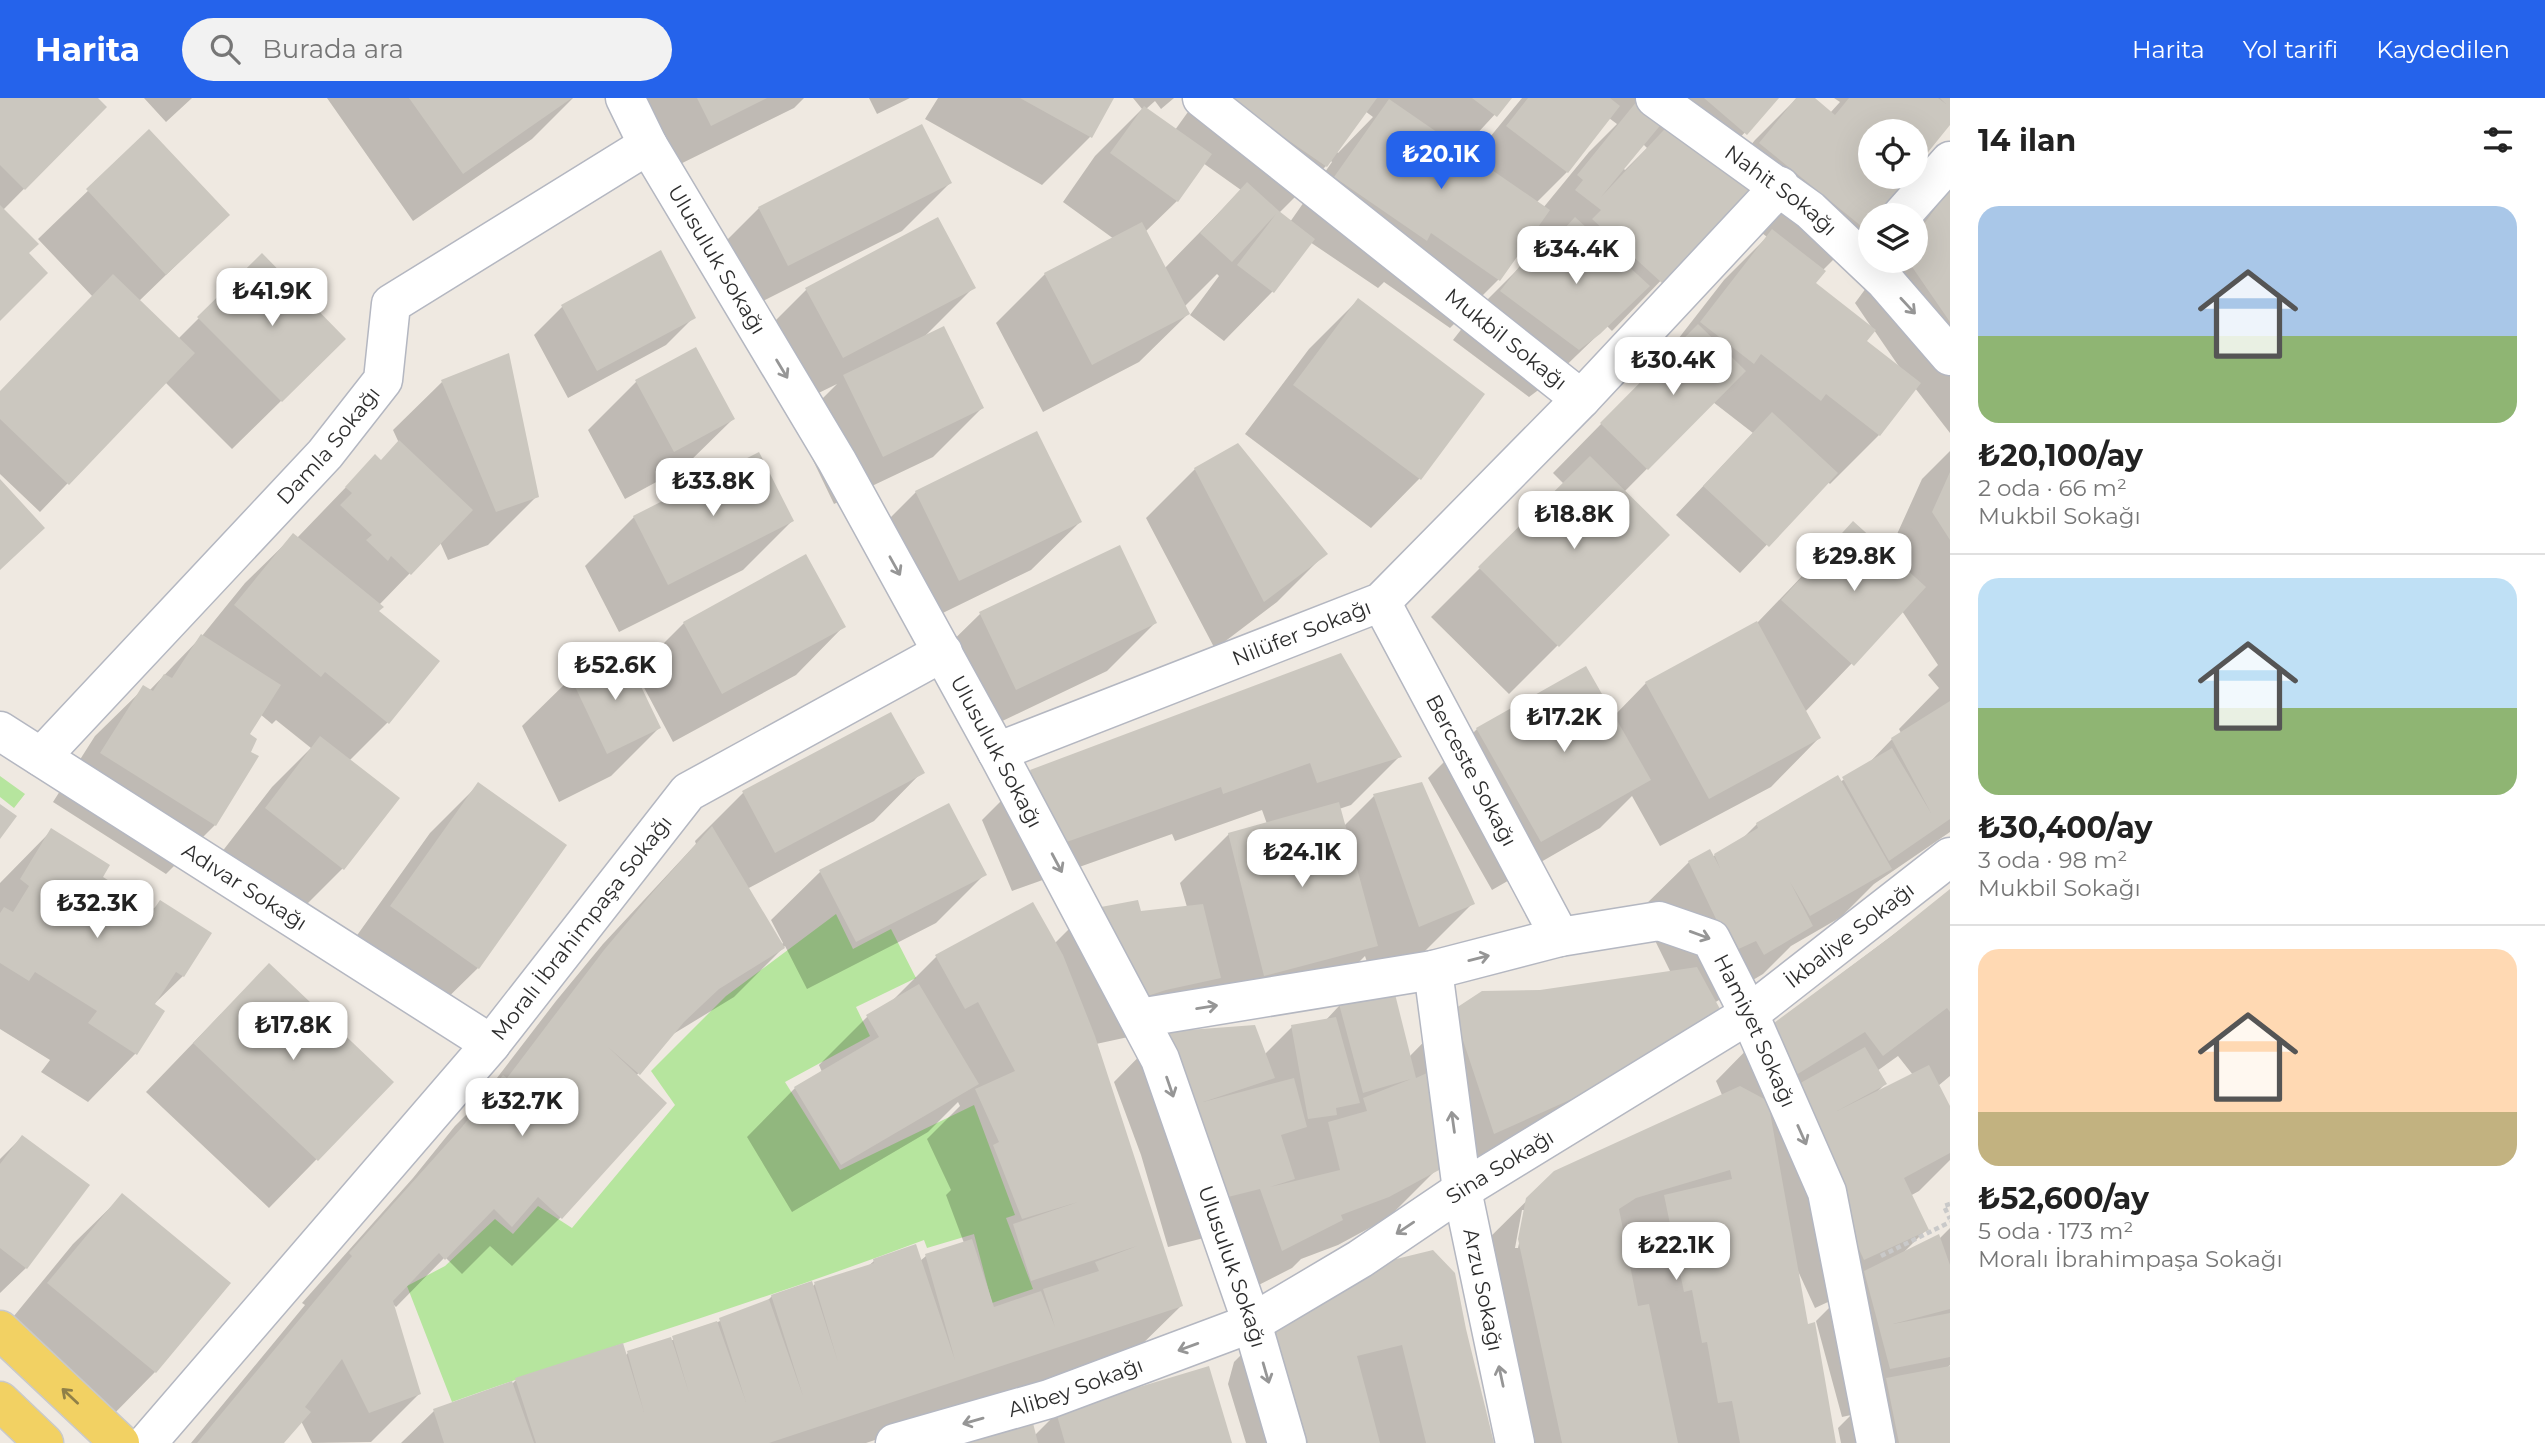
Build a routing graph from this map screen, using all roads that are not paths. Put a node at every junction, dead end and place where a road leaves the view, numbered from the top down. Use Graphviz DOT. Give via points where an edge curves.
graph roads {
  1 [pos="625,98"];
  2 [pos="1202,98"];
  3 [pos="1655,98"];
  4 [pos="648,145"];
  5 [pos="1950,161"];
  6 [pos="1780,186"];
  7 [pos="1913,203"];
  8 [pos="1858,248"];
  9 [pos="1882,273"];
  10 [pos="1950,356"];
  11 [pos="1581,399"];
  12 [pos="1381,602"];
  13 [pos="943,652"];
  14 [pos="0,732"];
  15 [pos="997,752"];
  16 [pos="41,757"];
  17 [pos="1950,857"];
  18 [pos="1560,937"];
  19 [pos="1433,970"];
  20 [pos="1749,1014"];
  21 [pos="1139,1018"];
  22 [pos="491,1044"];
  23 [pos="1462,1190"];
  24 [pos="1252,1323"];
  25 [pos="0,1330"];
  26 [pos="0,1401"];
  27 [pos="26,1432"];
  28 [pos="120,1443"];
  29 [pos="147,1443"];
  30 [pos="895,1443"];
  31 [pos="1287,1443"];
  32 [pos="1515,1443"];
  33 [pos="1875,1443"];
  1 -- 4 [label="street, Ulusuluk Sokağı"];
  2 -- 11 [label="street, Mukbil Sokağı"];
  3 -- 6 [label="street, Nahit Sokağı"];
  4 -- 13 [label="street, Ulusuluk Sokağı, one-way" via="837,461"];
  4 -- 16 [label="street, Damla Sokağı" via="391,304 383,380 325,454"];
  5 -- 7 [label="street"];
  6 -- 8 [label="street, Nahit Sokağı"];
  6 -- 11 [label="street, Mukbil Sokağı"];
  9 -- 10 [label="street, Nahit Sokağı, one-way"];
  11 -- 12 [label="street, Nilüfer Sokağı"];
  12 -- 15 [label="street, Nilüfer Sokağı"];
  12 -- 18 [label="street, Berceste Sokağı"];
  13 -- 15 [label="street, Ulusuluk Sokağı"];
  13 -- 22 [label="street, Moralı İbrahimpaşa Sokağı" via="688,792"];
  14 -- 16 [label="street, Adıvar Sokağı"];
  15 -- 21 [label="street, Ulusuluk Sokağı, one-way"];
  16 -- 22 [label="street, Adıvar Sokağı"];
  17 -- 20 [label="street, İkbaliye Sokağı"];
  19 -- 18 [label="street, Hamiyet Sokağı, one-way"];
  18 -- 20 [label="street, Hamiyet Sokağı, one-way" via="1659,921 1711,939"];
  21 -- 19 [label="street, Hamiyet Sokağı, one-way"];
  23 -- 19 [label="street, Arzu Sokağı, one-way"];
  20 -- 23 [label="street, Sina Sokağı"];
  20 -- 33 [label="street, Hamiyet Sokağı, one-way" via="1827,1192"];
  21 -- 24 [label="street, Ulusuluk Sokağı, one-way" via="1160,1059"];
  22 -- 29 [label="street, Moralı İbrahimpaşa Sokağı"];
  23 -- 24 [label="street, Sina Sokağı, one-way" via="1360,1259"];
  32 -- 23 [label="street, Arzu Sokağı, one-way"];
  24 -- 30 [label="street, Alibey Sokağı, one-way" via="1049,1399"];
  24 -- 31 [label="street, Ulusuluk Sokağı, one-way"];
  28 -- 25 [label="main road, one-way"];
  26 -- 27 [label="main road"];
}
